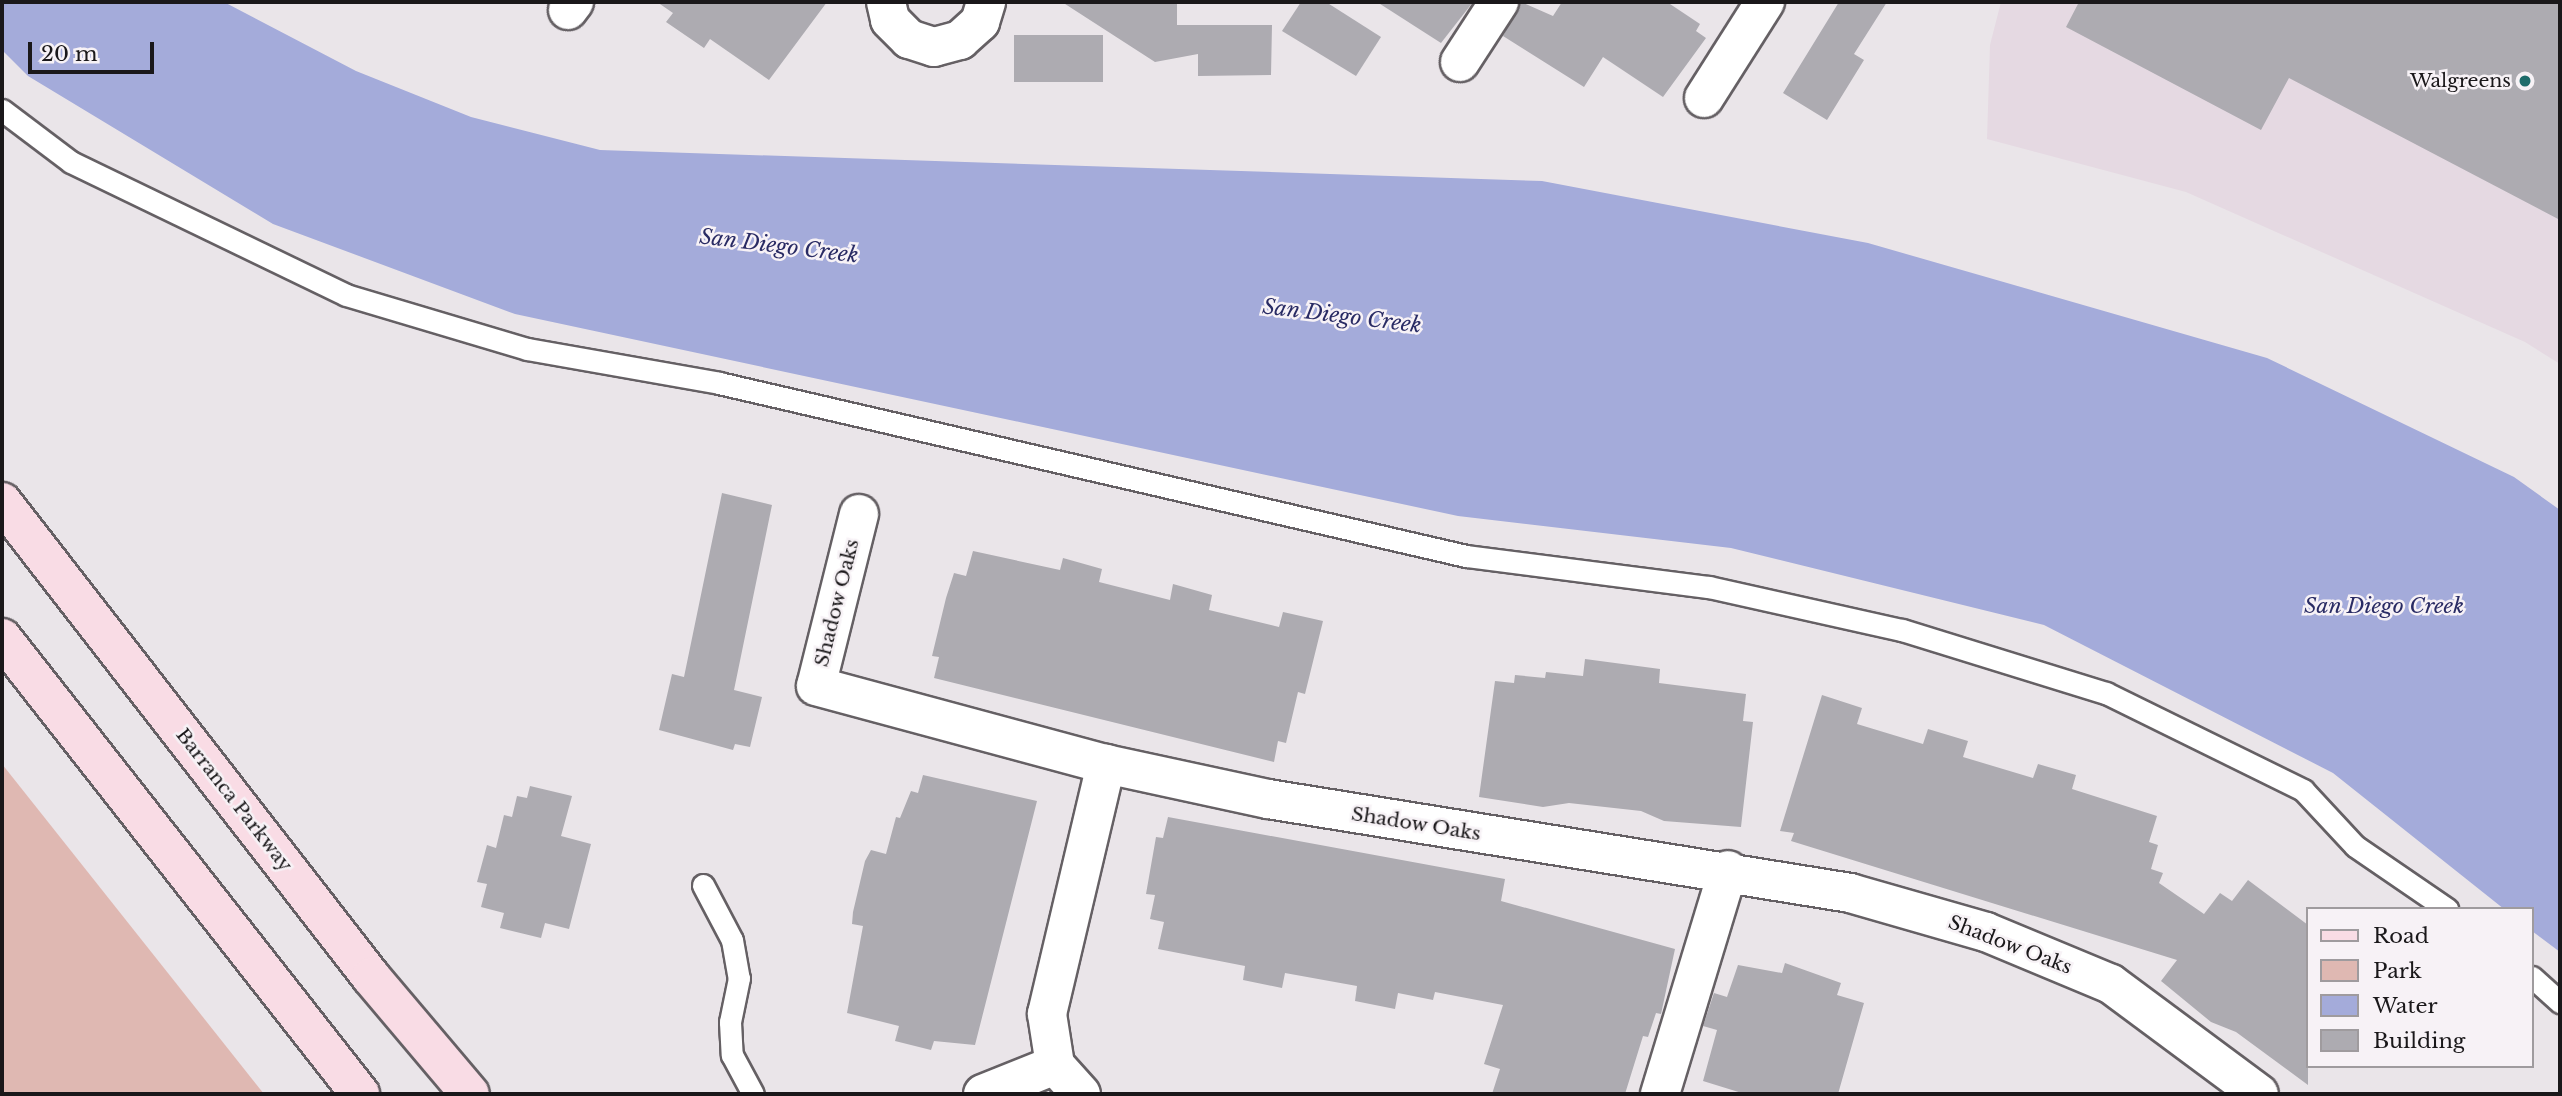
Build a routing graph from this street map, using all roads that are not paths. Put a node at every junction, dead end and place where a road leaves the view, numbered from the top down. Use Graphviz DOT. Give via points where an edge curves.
graph roads {
  1 [pos="886,2"];
  2 [pos="986,2"];
  3 [pos="1499,2"];
  4 [pos="1765,2"];
  5 [pos="1460,62"];
  6 [pos="1704,98"];
  7 [pos="2,110"];
  8 [pos="2,502"];
  9 [pos="859,514"];
  10 [pos="2,638"];
  11 [pos="1106,764"];
  12 [pos="1728,870"];
  13 [pos="703,885"];
  14 [pos="2444,907"];
  15 [pos="2534,979"];
  16 [pos="2560,1002"];
  17 [pos="1055,1065"];
  18 [pos="360,1094"];
  19 [pos="470,1094"];
  20 [pos="753,1094"];
  21 [pos="983,1094"];
  22 [pos="1081,1094"];
  23 [pos="1660,1094"];
  24 [pos="2259,1094"];
  1 -- 2 [label="street" via="890,20 909,39 934,47 960,40 980,22"];
  3 -- 5 [label="street"];
  4 -- 6 [label="street"];
  7 -- 14 [label="lane" via="71,162 346,295 527,349 719,383 1466,556 1709,587 1902,631 2106,694 2303,790 2355,846"];
  8 -- 19 [label="main road, Barranca Parkway" via="371,977"];
  9 -- 11 [label="street, Shadow Oaks" via="816,686"];
  10 -- 18 [label="main road"];
  11 -- 12 [label="street, Shadow Oaks" via="1268,799"];
  11 -- 17 [label="street" via="1047,1014"];
  12 -- 23 [label="street"];
  12 -- 24 [label="street, Shadow Oaks" via="1850,893 1986,932 2099,979"];
  13 -- 20 [label="lane" via="732,940 739,978 730,1022 732,1055"];
  15 -- 16 [label="lane"];
  17 -- 21 [label="street"];
  17 -- 22 [label="street"];
}
